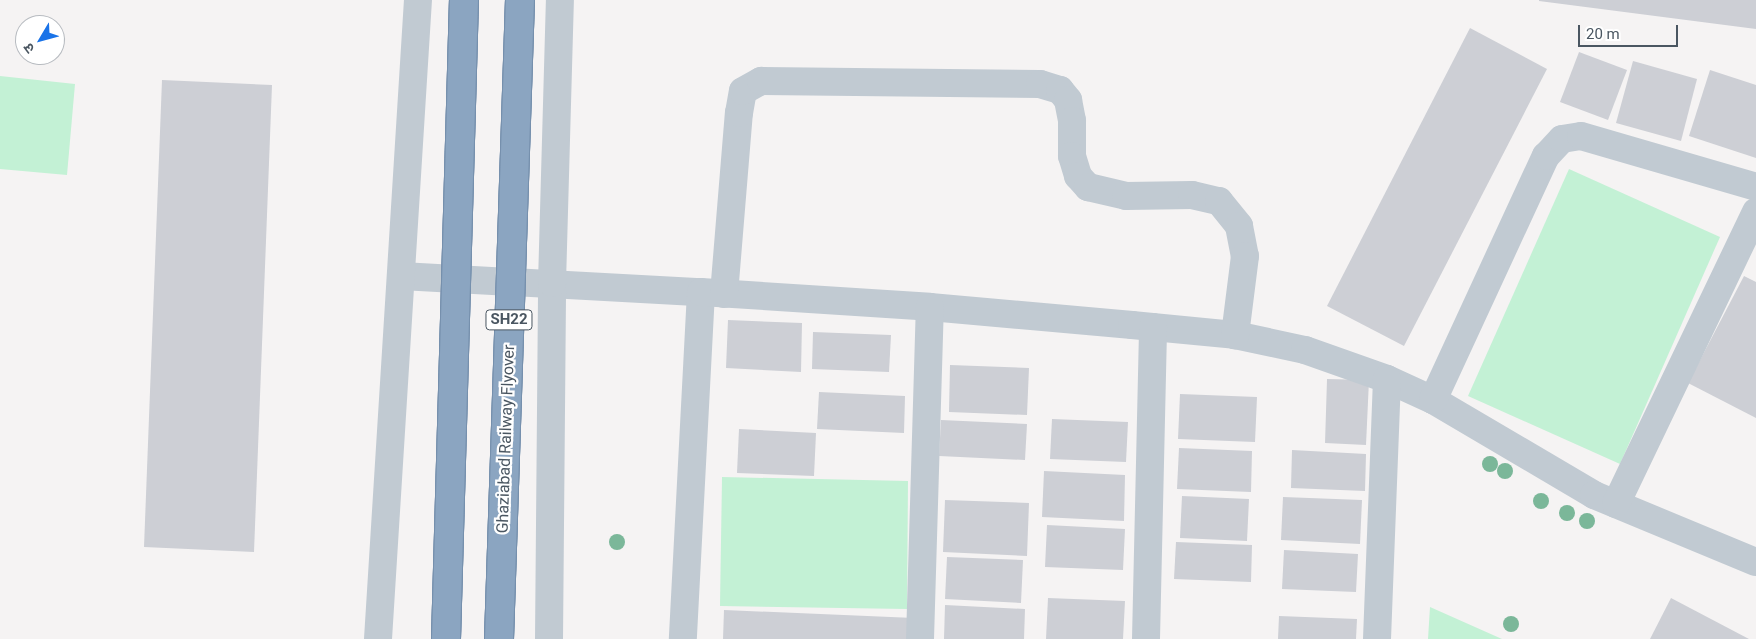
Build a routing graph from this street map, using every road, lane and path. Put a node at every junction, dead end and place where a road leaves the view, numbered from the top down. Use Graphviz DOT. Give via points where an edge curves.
graph roads {
  1 [pos="418,0"];
  2 [pos="464,0"];
  3 [pos="520,0"];
  4 [pos="560,0"];
  5 [pos="1756,187"];
  6 [pos="1756,212"];
  7 [pos="401,276"];
  8 [pos="552,284"];
  9 [pos="713,293"];
  10 [pos="930,307"];
  11 [pos="1153,327"];
  12 [pos="1235,335"];
  13 [pos="1387,379"];
  14 [pos="1433,400"];
  15 [pos="1616,504"];
  16 [pos="1756,562"];
  17 [pos="378,639"];
  18 [pos="446,639"];
  19 [pos="499,639"];
  20 [pos="549,639"];
  21 [pos="683,639"];
  22 [pos="920,639"];
  23 [pos="1146,639"];
  24 [pos="1378,639"];
  1 -- 7 [label="street"];
  2 -- 18 [label="highway, bridge"];
  3 -- 19 [label="highway, Ghaziabad Railway Flyover / SH22, bridge"];
  4 -- 8 [label="street"];
  5 -- 14 [label="street" via="1581,136 1562,139 1546,156"];
  6 -- 15 [label="street"];
  7 -- 8 [label="street"];
  7 -- 17 [label="street"];
  8 -- 9 [label="street"];
  8 -- 20 [label="street"];
  9 -- 10 [label="street"];
  9 -- 12 [label="street" via="743,92 761,81 1040,84 1060,90 1068,100 1072,156 1078,176 1088,187 1126,196 1192,195 1219,201 1239,226 1245,256"];
  9 -- 21 [label="street"];
  10 -- 11 [label="street"];
  10 -- 22 [label="street"];
  11 -- 12 [label="street"];
  11 -- 23 [label="street"];
  12 -- 13 [label="street" via="1305,350"];
  13 -- 14 [label="street"];
  13 -- 24 [label="street"];
  14 -- 15 [label="street" via="1586,490"];
  15 -- 16 [label="street"];
}
